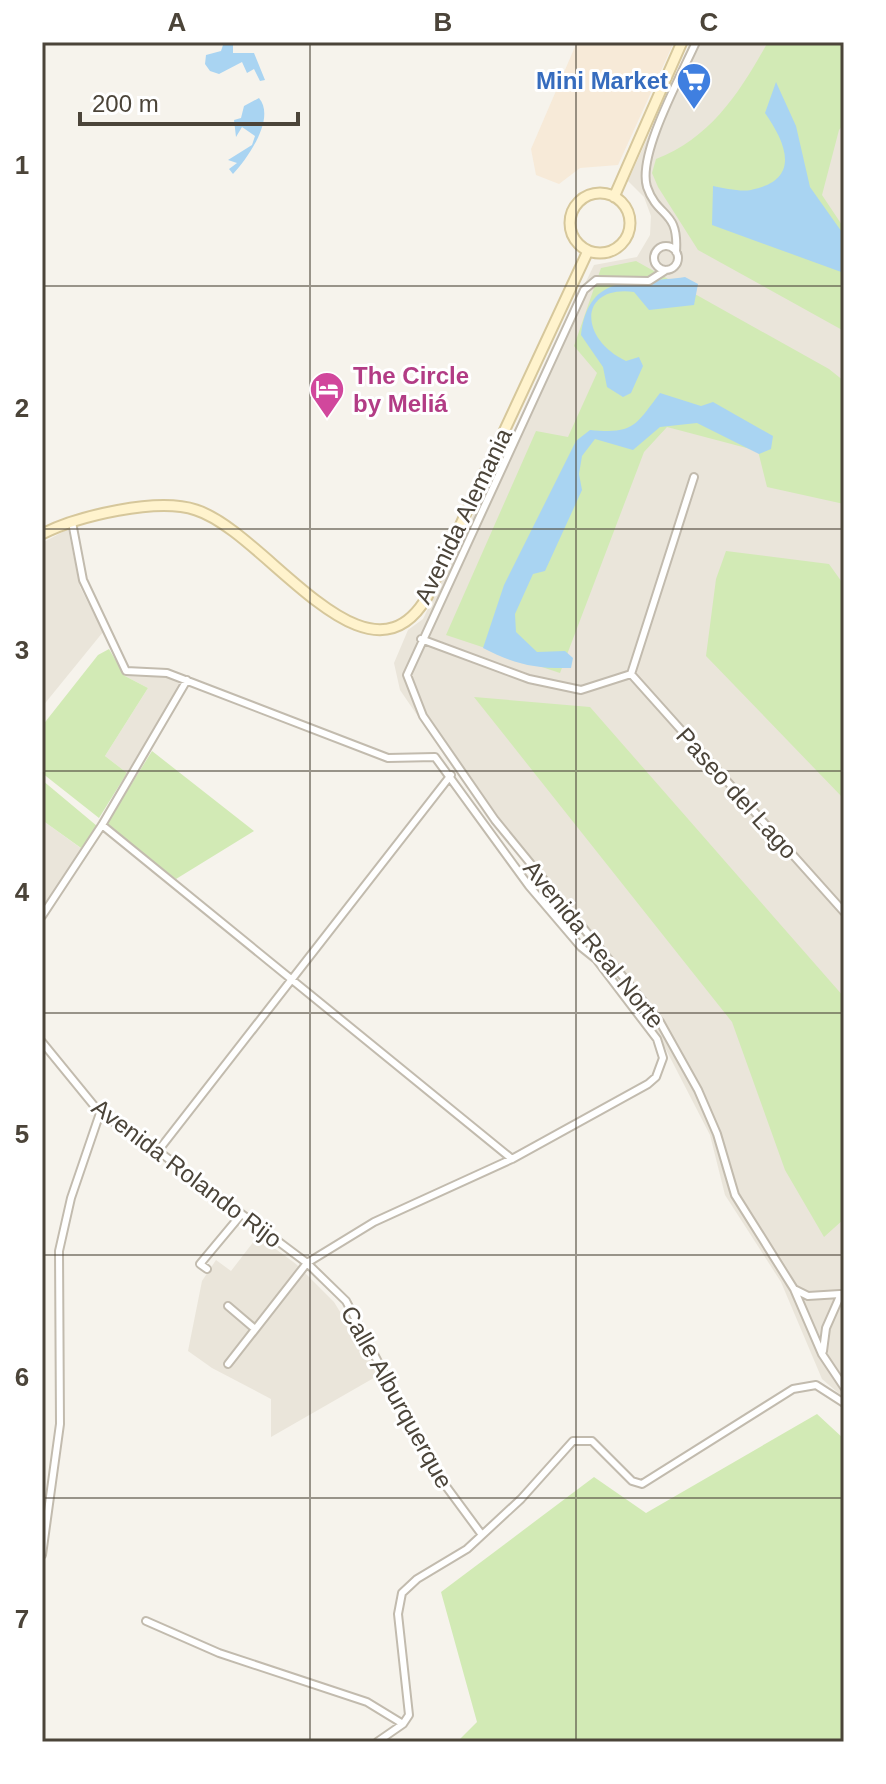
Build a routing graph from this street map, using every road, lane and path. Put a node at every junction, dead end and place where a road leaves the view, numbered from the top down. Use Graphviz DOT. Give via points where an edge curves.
graph roads {
  1 [pos="682,42"];
  2 [pos="696,42"];
  3 [pos="614,197"];
  4 [pos="677,238"];
  5 [pos="668,246"];
  6 [pos="588,251"];
  7 [pos="676,252"];
  8 [pos="657,265"];
  9 [pos="666,270"];
  10 [pos="657,276"];
  11 [pos="694,477"];
  12 [pos="72,522"];
  13 [pos="42,534"];
  14 [pos="421,639"];
  15 [pos="631,674"];
  16 [pos="187,680"];
  17 [pos="451,775"];
  18 [pos="102,825"];
  19 [pos="844,912"];
  20 [pos="42,916"];
  21 [pos="292,980"];
  22 [pos="42,1042"];
  23 [pos="100,1113"];
  24 [pos="158,1151"];
  25 [pos="512,1159"];
  26 [pos="240,1216"];
  27 [pos="307,1263"];
  28 [pos="207,1269"];
  29 [pos="794,1289"];
  30 [pos="842,1293"];
  31 [pos="228,1306"];
  32 [pos="255,1329"];
  33 [pos="822,1354"];
  34 [pos="228,1364"];
  35 [pos="844,1387"];
  36 [pos="844,1403"];
  37 [pos="482,1535"];
  38 [pos="42,1555"];
  39 [pos="146,1621"];
  40 [pos="403,1724"];
  41 [pos="377,1742"];
  1 -- 3 [label="street"];
  2 -- 4 [label="street" via="645,175 651,196 674,221"];
  3 -- 6 [label="street" via="626,208 629,233 612,251"];
  3 -- 6 [label="street" via="589,196 575,207 572,232"];
  4 -- 5 [label="street"];
  4 -- 7 [label="street"];
  5 -- 7 [label="street"];
  5 -- 8 [label="street" via="656,252"];
  6 -- 12 [label="street, Avenida Alemania" via="427,597 406,624 381,633 348,623 252,545 196,509 144,507"];
  7 -- 9 [label="street" via="676,264"];
  8 -- 9 [label="street"];
  8 -- 10 [label="street"];
  9 -- 10 [label="street, Avenida Real Norte"];
  10 -- 14 [label="street, Avenida Real Norte" via="645,282 596,280 584,290"];
  11 -- 15 [label="street"];
  12 -- 13 [label="street, Avenida Alemania"];
  12 -- 16 [label="street" via="83,580 123,668"];
  14 -- 15 [label="street" via="529,679 581,690"];
  14 -- 29 [label="street, Avenida Real Norte" via="407,675 423,716 495,820 660,1022 698,1090 735,1195"];
  15 -- 19 [label="street, Paseo del Lago"];
  16 -- 17 [label="street" via="388,758 435,757"];
  16 -- 18 [label="street"];
  17 -- 21 [label="street"];
  17 -- 25 [label="street" via="529,886 596,959 661,1048 661,1068 648,1084"];
  18 -- 20 [label="street"];
  18 -- 21 [label="street"];
  21 -- 24 [label="street"];
  21 -- 25 [label="street"];
  22 -- 23 [label="street, Avenida Rolando Rijo"];
  23 -- 24 [label="street, Avenida Rolando Rijo"];
  23 -- 38 [label="street" via="59,1251 60,1424"];
  24 -- 26 [label="street, Avenida Rolando Rijo"];
  25 -- 27 [label="street" via="374,1222"];
  26 -- 27 [label="street, Avenida Rolando Rijo"];
  26 -- 28 [label="street" via="200,1264"];
  27 -- 32 [label="street"];
  27 -- 37 [label="street, Calle Alburquerque" via="346,1301 437,1474"];
  29 -- 30 [label="street" via="808,1296"];
  29 -- 33 [label="street, Avenida Real Norte"];
  30 -- 33 [label="street" via="826,1328"];
  31 -- 32 [label="street"];
  32 -- 34 [label="street"];
  33 -- 35 [label="street, Avenida Real Norte"];
  36 -- 37 [label="street" via="816,1385 793,1389 642,1484 632,1481 592,1441 573,1441"];
  37 -- 40 [label="street" via="402,1593 398,1614 410,1705"];
  39 -- 40 [label="street" via="219,1653 367,1702"];
  40 -- 41 [label="street"];
}
